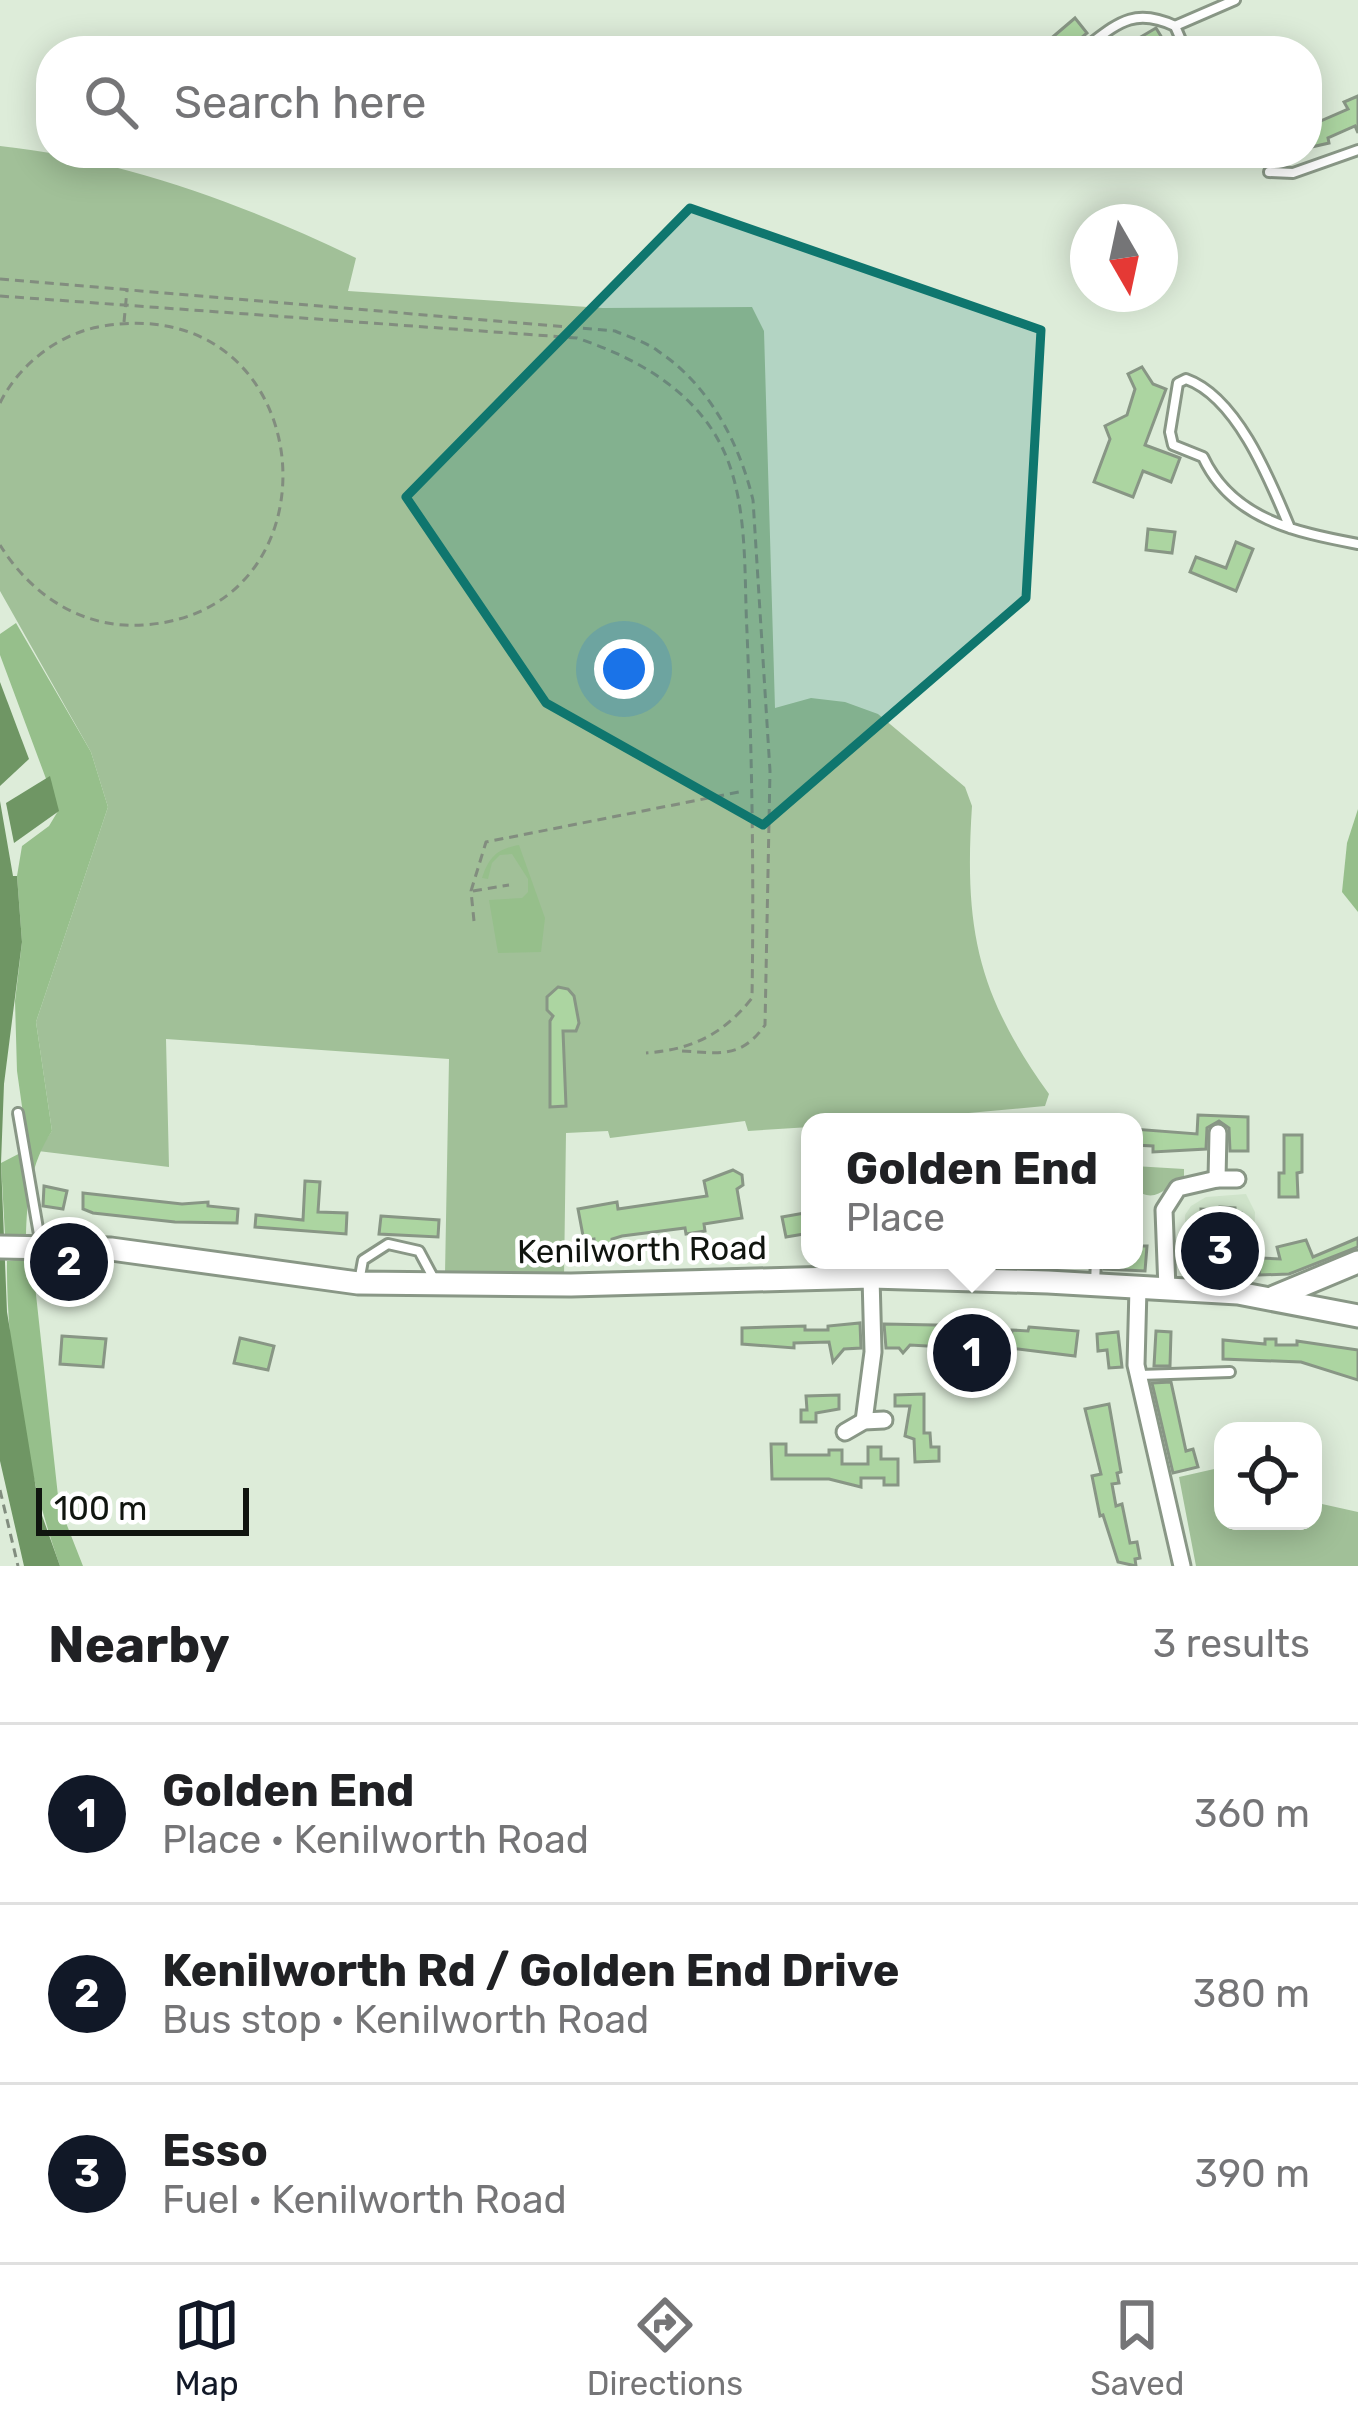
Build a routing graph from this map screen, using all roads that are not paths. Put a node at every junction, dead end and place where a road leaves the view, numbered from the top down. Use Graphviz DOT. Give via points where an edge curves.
graph roads {
  1 [pos="1235,0"];
  2 [pos="1175,26"];
  3 [pos="1102,36"];
  4 [pos="1179,36"];
  5 [pos="1358,150"];
  6 [pos="1322,163"];
  7 [pos="1307,168"];
  8 [pos="1269,172"];
  9 [pos="1290,528"];
  10 [pos="1358,544"];
  11 [pos="18,1113"];
  12 [pos="1218,1133"];
  13 [pos="1217,1179"];
  14 [pos="1237,1179"];
  15 [pos="6,1247"];
  16 [pos="41,1248"];
  17 [pos="1358,1262"];
  18 [pos="1096,1269"];
  19 [pos="871,1277"];
  20 [pos="358,1283"];
  21 [pos="436,1285"];
  22 [pos="1095,1285"];
  23 [pos="1138,1288"];
  24 [pos="1179,1290"];
  25 [pos="1238,1293"];
  26 [pos="1274,1297"];
  27 [pos="1358,1316"];
  28 [pos="1230,1372"];
  29 [pos="1139,1376"];
  30 [pos="884,1420"];
  31 [pos="864,1421"];
  32 [pos="845,1432"];
  33 [pos="1182,1566"];
  1 -- 2 [label="lane"];
  2 -- 3 [label="lane" via="1151,15"];
  2 -- 4 [label="lane"];
  5 -- 6 [label="lane"];
  7 -- 8 [label="lane"];
  9 -- 9 [label="lane" via="1233,501 1202,457 1173,445 1178,383 1193,381 1221,399"];
  9 -- 10 [label="lane"];
  11 -- 16 [label="lane"];
  12 -- 13 [label="street"];
  13 -- 14 [label="street"];
  13 -- 24 [label="street" via="1178,1188 1163,1210"];
  15 -- 16 [label="main road, Kenilworth Road"];
  16 -- 20 [label="main road, Kenilworth Road"];
  17 -- 26 [label="main road"];
  18 -- 22 [label="lane"];
  19 -- 21 [label="main road, Kenilworth Road"];
  19 -- 22 [label="main road, Kenilworth Road"];
  19 -- 31 [label="street"];
  20 -- 21 [label="main road, Kenilworth Road"];
  20 -- 21 [label="lane" via="363,1260 388,1244 419,1251"];
  22 -- 23 [label="main road, Kenilworth Road"];
  23 -- 24 [label="main road, Kenilworth Road"];
  23 -- 29 [label="street"];
  24 -- 25 [label="main road, Kenilworth Road"];
  24 -- 25 [label="lane" via="1192,1254 1240,1257"];
  25 -- 26 [label="main road, Kenilworth Road"];
  26 -- 27 [label="main road, Kenilworth Road"];
  28 -- 29 [label="lane"];
  29 -- 33 [label="street"];
  30 -- 31 [label="street"];
  31 -- 32 [label="street"];
}
